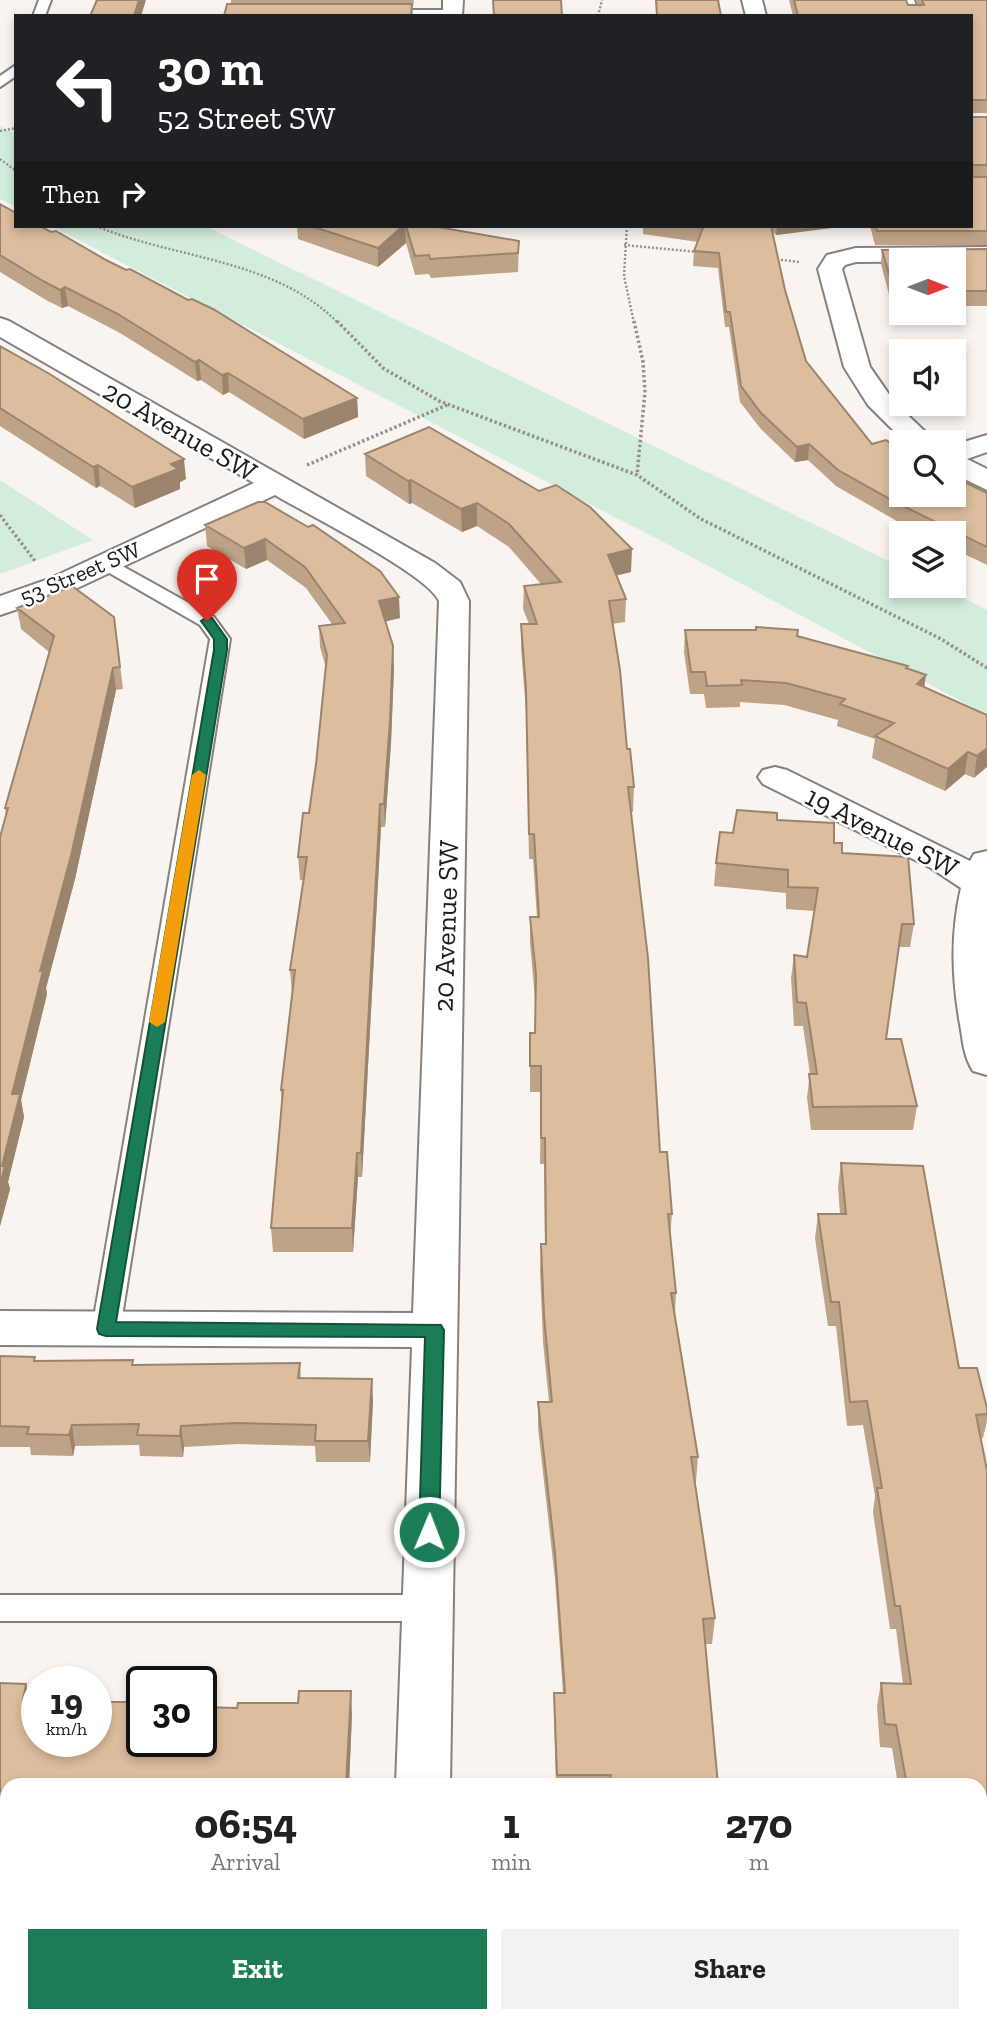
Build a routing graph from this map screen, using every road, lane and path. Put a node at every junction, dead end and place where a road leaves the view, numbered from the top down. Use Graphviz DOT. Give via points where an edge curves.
graph roads {
  1 [pos="14,71"];
  2 [pos="0,83"];
  3 [pos="101,228"];
  4 [pos="627,228"];
  5 [pos="624,245"];
  6 [pos="703,253"];
  7 [pos="987,254"];
  8 [pos="768,259"];
  9 [pos="834,263"];
  10 [pos="0,327"];
  11 [pos="448,405"];
  12 [pos="908,430"];
  13 [pos="987,443"];
  14 [pos="966,450"];
  15 [pos="966,470"];
  16 [pos="637,475"];
  17 [pos="287,476"];
  18 [pos="987,481"];
  19 [pos="0,515"];
  20 [pos="106,563"];
  21 [pos="60,585"];
  22 [pos="0,606"];
  23 [pos="987,668"];
  24 [pos="775,777"];
  25 [pos="984,878"];
  26 [pos="987,1062"];
  27 [pos="0,1328"];
  28 [pos="106,1329"];
  29 [pos="434,1330"];
  30 [pos="0,1608"];
  31 [pos="427,1608"];
  32 [pos="423,1778"];
  1 -- 2 [label="lane"];
  3 -- 11 [label="path" via="132,241 239,267 298,290 321,305 383,368"];
  4 -- 5 [label="path"];
  5 -- 6 [label="path"];
  5 -- 16 [label="path" via="624,276 645,392"];
  7 -- 9 [label="street" via="868,254"];
  8 -- 9 [label="path"];
  9 -- 12 [label="street" via="829,273 863,381"];
  10 -- 17 [label="street, 20 Avenue SW"];
  11 -- 16 [label="path"];
  11 -- 17 [label="path"];
  13 -- 14 [label="street"];
  15 -- 18 [label="street"];
  16 -- 23 [label="path" via="701,519 941,639"];
  17 -- 20 [label="street, 53 Street SW"];
  17 -- 29 [label="street, 20 Avenue SW" via="438,578 454,601"];
  19 -- 21 [label="path"];
  20 -- 21 [label="street, 53 Street SW"];
  20 -- 28 [label="lane" via="207,621 220,639"];
  21 -- 22 [label="street, 53 Street SW"];
  24 -- 25 [label="street, 19 Avenue SW"];
  25 -- 26 [label="street" via="972,914 968,951 975,1013"];
  27 -- 28 [label="street"];
  28 -- 29 [label="street"];
  29 -- 31 [label="street, 20 Avenue SW"];
  30 -- 31 [label="lane"];
  31 -- 32 [label="street, 20 Avenue SW"];
}
